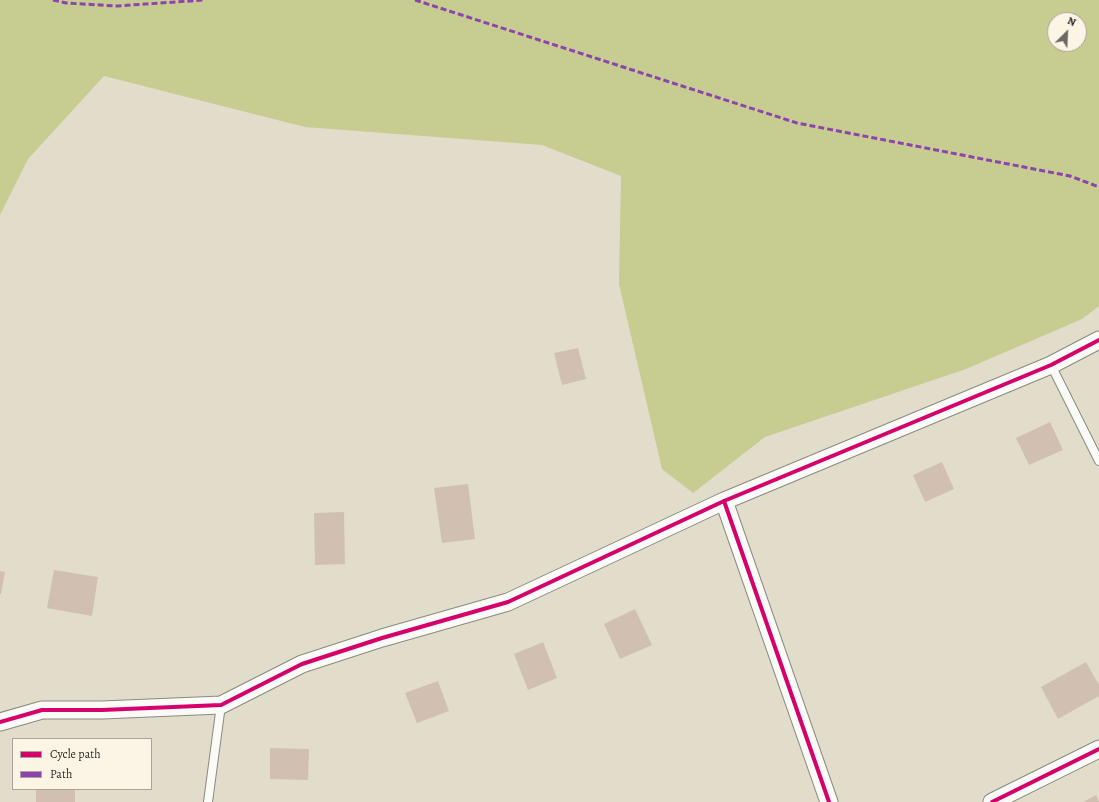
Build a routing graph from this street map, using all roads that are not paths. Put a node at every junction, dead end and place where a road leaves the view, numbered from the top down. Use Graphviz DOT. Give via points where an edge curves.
graph roads {
  1 [pos="1099,340"];
  2 [pos="1051,365"];
  3 [pos="1099,461"];
  4 [pos="724,501"];
  5 [pos="221,705"];
  6 [pos="0,722"];
  7 [pos="1099,749"];
  8 [pos="208,802"];
  9 [pos="829,802"];
  10 [pos="992,802"];
  1 -- 2 [label="street"];
  2 -- 3 [label="lane"];
  2 -- 4 [label="street"];
  4 -- 5 [label="street" via="508,602 302,664"];
  4 -- 9 [label="street"];
  5 -- 6 [label="street" via="42,710"];
  5 -- 8 [label="lane"];
  7 -- 10 [label="street"];
}
